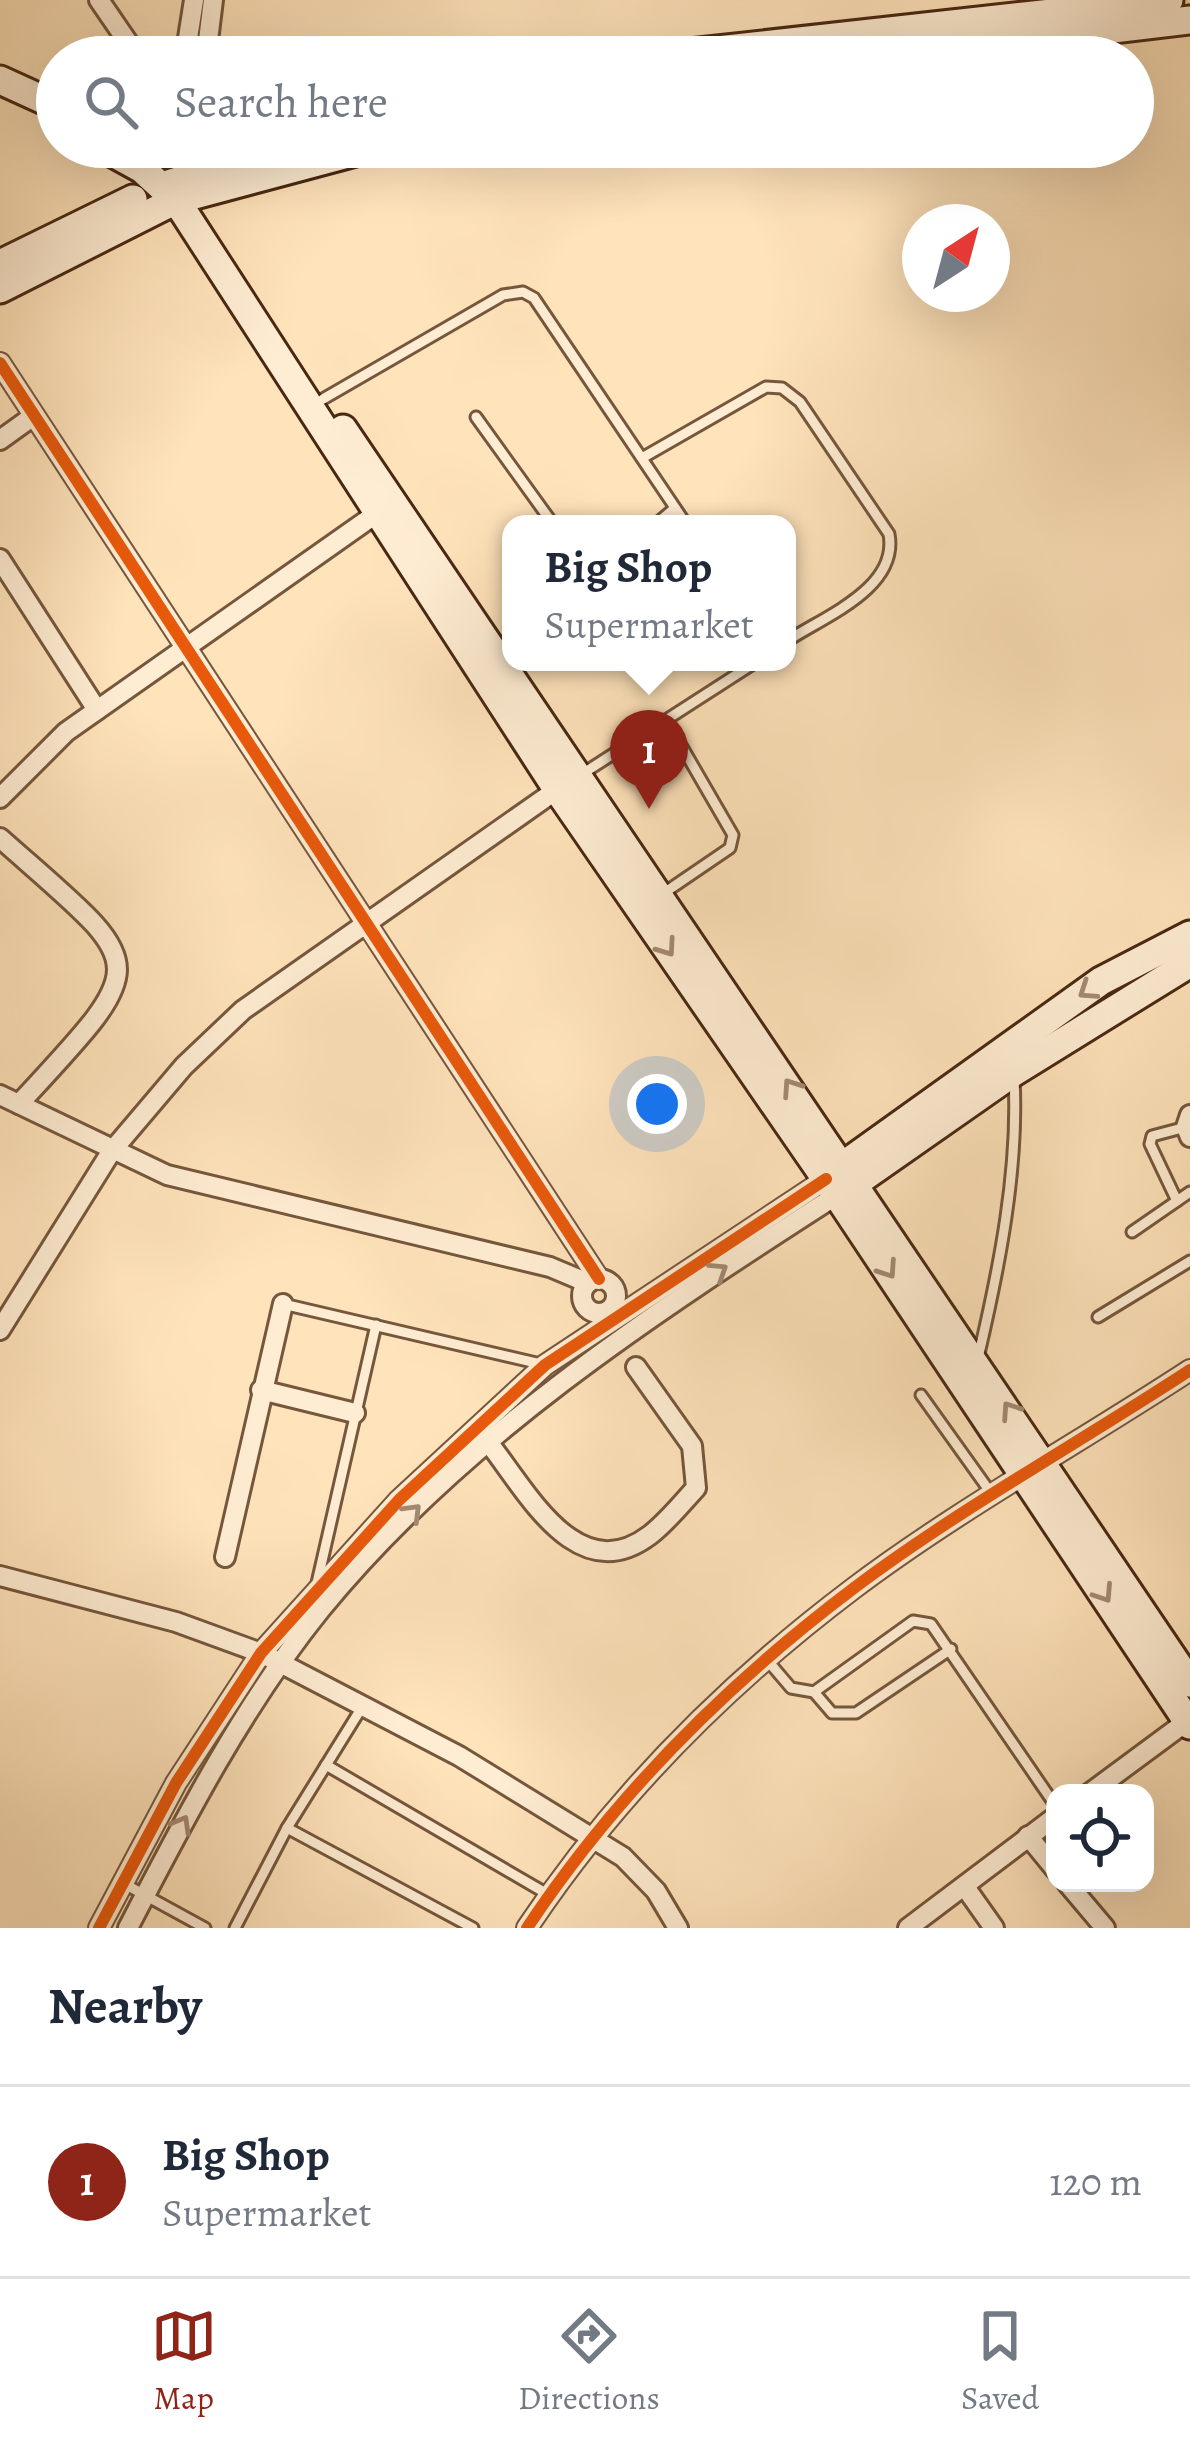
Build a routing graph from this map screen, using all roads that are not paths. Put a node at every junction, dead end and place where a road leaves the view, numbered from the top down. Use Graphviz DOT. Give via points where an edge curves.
graph roads {
  1 [pos="99,0"];
  2 [pos="194,0"];
  3 [pos="213,0"];
  4 [pos="1169,0"];
  5 [pos="1190,20"];
  6 [pos="124,36"];
  7 [pos="188,36"];
  8 [pos="209,36"];
  9 [pos="843,36"];
  10 [pos="1056,36"];
  11 [pos="0,80"];
  12 [pos="36,96"];
  13 [pos="0,100"];
  14 [pos="36,116"];
  15 [pos="139,168"];
  16 [pos="160,168"];
  17 [pos="232,168"];
  18 [pos="278,168"];
  19 [pos="178,190"];
  20 [pos="0,264"];
  21 [pos="0,289"];
  22 [pos="0,363"];
  23 [pos="323,399"];
  24 [pos="32,417"];
  25 [pos="476,417"];
  26 [pos="0,440"];
  27 [pos="642,458"];
  28 [pos="384,508"];
  29 [pos="675,508"];
  30 [pos="547,515"];
  31 [pos="667,515"];
  32 [pos="680,515"];
  33 [pos="0,559"];
  34 [pos="796,635"];
  35 [pos="184,650"];
  36 [pos="742,671"];
  37 [pos="97,710"];
  38 [pos="667,721"];
  39 [pos="566,784"];
  40 [pos="0,798"];
  41 [pos="0,838"];
  42 [pos="658,896"];
  43 [pos="369,922"];
  44 [pos="1190,934"];
  45 [pos="1190,963"];
  46 [pos="1014,1072"];
  47 [pos="0,1095"];
  48 [pos="19,1104"];
  49 [pos="1189,1126"];
  50 [pos="111,1152"];
  51 [pos="841,1180"];
  52 [pos="1190,1192"];
  53 [pos="1177,1201"];
  54 [pos="1132,1232"];
  55 [pos="1190,1262"];
  56 [pos="594,1281"];
  57 [pos="283,1304"];
  58 [pos="1098,1317"];
  59 [pos="616,1321"];
  60 [pos="376,1325"];
  61 [pos="0,1330"];
  62 [pos="977,1361"];
  63 [pos="545,1365"];
  64 [pos="636,1366"];
  65 [pos="1190,1370"];
  66 [pos="261,1390"];
  67 [pos="921,1395"];
  68 [pos="355,1413"];
  69 [pos="488,1442"];
  70 [pos="1037,1470"];
  71 [pos="994,1497"];
  72 [pos="225,1557"];
  73 [pos="0,1576"];
  74 [pos="316,1591"];
  75 [pos="950,1649"];
  76 [pos="261,1653"];
  77 [pos="768,1661"];
  78 [pos="284,1663"];
  79 [pos="1190,1683"];
  80 [pos="814,1692"];
  81 [pos="364,1704"];
  82 [pos="1190,1722"];
  83 [pos="326,1765"];
  84 [pos="1103,1784"];
  85 [pos="1046,1792"];
  86 [pos="1046,1823"];
  87 [pos="287,1828"];
  88 [pos="590,1835"];
  89 [pos="1028,1836"];
  90 [pos="1046,1858"];
  91 [pos="120,1882"];
  92 [pos="965,1887"];
  93 [pos="1075,1892"];
  94 [pos="146,1893"];
  95 [pos="549,1895"];
  96 [pos="99,1928"];
  97 [pos="128,1928"];
  98 [pos="206,1928"];
  99 [pos="236,1928"];
  100 [pos="473,1928"];
  101 [pos="526,1928"];
  102 [pos="678,1928"];
  103 [pos="908,1928"];
  104 [pos="994,1928"];
  105 [pos="1105,1928"];
  1 -- 6 [label="street"];
  2 -- 7 [label="street"];
  3 -- 8 [label="street"];
  4 -- 9 [label="main road"];
  5 -- 10 [label="main road"];
  11 -- 12 [label="main road"];
  13 -- 14 [label="main road"];
  15 -- 19 [label="main road"];
  16 -- 19 [label="main road"];
  17 -- 19 [label="main road"];
  18 -- 19 [label="main road"];
  19 -- 20 [label="main road"];
  19 -- 21 [label="main road"];
  19 -- 23 [label="main road"];
  19 -- 28 [label="main road"];
  22 -- 24 [label="street"];
  23 -- 27 [label="lane" via="503,295 523,292"];
  23 -- 28 [label="main road"];
  24 -- 26 [label="street"];
  24 -- 35 [label="street"];
  25 -- 30 [label="lane"];
  27 -- 29 [label="lane"];
  27 -- 34 [label="lane" via="766,387 800,402 889,534 891,550 884,575"];
  28 -- 35 [label="street"];
  28 -- 39 [label="main road"];
  29 -- 31 [label="lane"];
  29 -- 32 [label="lane"];
  33 -- 37 [label="street"];
  35 -- 37 [label="street"];
  35 -- 43 [label="street"];
  36 -- 38 [label="lane"];
  37 -- 40 [label="street"];
  38 -- 39 [label="lane"];
  38 -- 42 [label="lane" via="733,835 730,848"];
  39 -- 42 [label="main road"];
  39 -- 43 [label="street"];
  39 -- 51 [label="main road, one-way"];
  41 -- 48 [label="street" via="88,916 121,968 102,1015"];
  51 -- 42 [label="main road, one-way"];
  43 -- 50 [label="street" via="243,1010"];
  43 -- 56 [label="street"];
  44 -- 51 [label="main road, one-way" via="1101,981"];
  45 -- 46 [label="main road"];
  46 -- 51 [label="main road"];
  46 -- 62 [label="lane" via="994,1288"];
  47 -- 48 [label="street"];
  48 -- 50 [label="street"];
  49 -- 53 [label="lane" via="1152,1136 1150,1144"];
  50 -- 56 [label="street" via="222,1191"];
  50 -- 61 [label="street"];
  51 -- 59 [label="street"];
  51 -- 62 [label="main road"];
  51 -- 70 [label="main road, one-way"];
  52 -- 53 [label="lane"];
  53 -- 54 [label="lane"];
  55 -- 58 [label="lane"];
  56 -- 59 [label="street" via="585,1304"];
  57 -- 60 [label="lane"];
  57 -- 66 [label="street"];
  59 -- 63 [label="street"];
  59 -- 69 [label="street"];
  60 -- 63 [label="lane"];
  60 -- 68 [label="lane"];
  70 -- 62 [label="main road, one-way"];
  63 -- 74 [label="street" via="399,1500"];
  64 -- 69 [label="street" via="692,1446 696,1488 649,1537 602,1552 578,1548"];
  65 -- 70 [label="street"];
  66 -- 68 [label="street"];
  66 -- 72 [label="street"];
  67 -- 71 [label="lane"];
  68 -- 74 [label="lane"];
  78 -- 69 [label="street, one-way" via="322,1609"];
  70 -- 71 [label="street"];
  70 -- 79 [label="main road"];
  70 -- 82 [label="main road, one-way"];
  71 -- 77 [label="street" via="854,1587"];
  73 -- 76 [label="street"];
  74 -- 76 [label="street"];
  75 -- 80 [label="lane" via="856,1713 832,1713"];
  75 -- 80 [label="lane" via="931,1624 913,1621"];
  75 -- 85 [label="lane"];
  76 -- 78 [label="street"];
  76 -- 91 [label="street"];
  77 -- 80 [label="lane" via="791,1688"];
  77 -- 88 [label="street"];
  78 -- 81 [label="street"];
  94 -- 78 [label="street, one-way" via="178,1828"];
  81 -- 83 [label="lane"];
  81 -- 88 [label="street"];
  82 -- 84 [label="street"];
  83 -- 87 [label="lane"];
  83 -- 95 [label="lane"];
  86 -- 89 [label="street"];
  87 -- 99 [label="lane"];
  87 -- 100 [label="lane"];
  88 -- 95 [label="street"];
  88 -- 102 [label="street" via="641,1873"];
  89 -- 90 [label="street"];
  89 -- 92 [label="street"];
  91 -- 94 [label="lane"];
  91 -- 96 [label="street"];
  92 -- 103 [label="street"];
  92 -- 104 [label="street"];
  93 -- 105 [label="street"];
  94 -- 97 [label="street"];
  94 -- 98 [label="lane"];
  95 -- 101 [label="street"];
}
